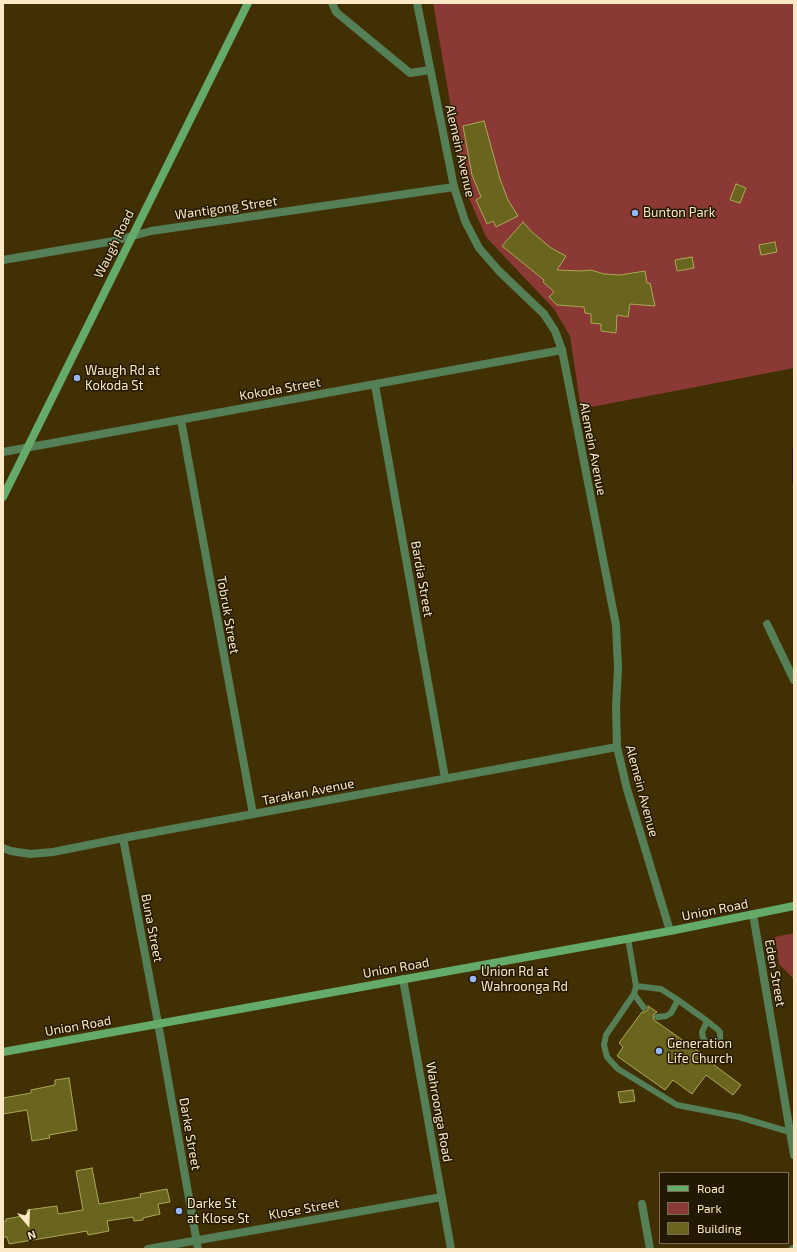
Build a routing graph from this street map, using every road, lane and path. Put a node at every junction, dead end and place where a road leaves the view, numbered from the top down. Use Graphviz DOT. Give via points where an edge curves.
graph roads {
  1 [pos="248,3"];
  2 [pos="332,3"];
  3 [pos="417,3"];
  4 [pos="430,70"];
  5 [pos="454,187"];
  6 [pos="131,236"];
  7 [pos="3,260"];
  8 [pos="562,350"];
  9 [pos="375,385"];
  10 [pos="180,420"];
  11 [pos="27,448"];
  12 [pos="3,452"];
  13 [pos="3,497"];
  14 [pos="767,624"];
  15 [pos="794,680"];
  16 [pos="617,747"];
  17 [pos="445,778"];
  18 [pos="253,814"];
  19 [pos="123,838"];
  20 [pos="3,848"];
  21 [pos="794,906"];
  22 [pos="753,914"];
  23 [pos="670,931"];
  24 [pos="628,938"];
  25 [pos="403,978"];
  26 [pos="636,986"];
  27 [pos="634,994"];
  28 [pos="678,1000"];
  29 [pos="644,1008"];
  30 [pos="657,1017"];
  31 [pos="707,1021"];
  32 [pos="158,1023"];
  33 [pos="3,1052"];
  34 [pos="790,1132"];
  35 [pos="794,1155"];
  36 [pos="442,1197"];
  37 [pos="642,1204"];
  38 [pos="196,1240"];
  39 [pos="148,1249"];
  40 [pos="198,1249"];
  41 [pos="451,1249"];
  42 [pos="650,1249"];
  1 -- 6 [label="main road, Waugh Road"];
  2 -- 4 [label="street" via="336,12 410,73"];
  3 -- 4 [label="street, Alemein Avenue"];
  4 -- 5 [label="street, Alemein Avenue"];
  5 -- 6 [label="street, Wantigong Street" via="151,230"];
  5 -- 8 [label="street, Alemein Avenue" via="466,222 479,248 544,314 556,331"];
  6 -- 7 [label="street, Wantigong Street"];
  6 -- 11 [label="main road, Waugh Road"];
  8 -- 9 [label="street, Kokoda Street"];
  8 -- 16 [label="street, Alemein Avenue" via="616,625"];
  9 -- 10 [label="street, Kokoda Street"];
  9 -- 17 [label="street, Bardia Street"];
  10 -- 11 [label="street, Kokoda Street"];
  10 -- 18 [label="street, Tobruk Street"];
  11 -- 12 [label="street, Kokoda Street"];
  11 -- 13 [label="main road, Waugh Road"];
  14 -- 15 [label="street"];
  16 -- 17 [label="street, Tarakan Avenue"];
  16 -- 23 [label="street, Alemein Avenue" via="626,789"];
  17 -- 18 [label="street, Tarakan Avenue"];
  18 -- 19 [label="street, Tarakan Avenue"];
  19 -- 20 [label="street, Tarakan Avenue" via="30,854"];
  19 -- 32 [label="street, Buna Street"];
  21 -- 22 [label="main road, Union Road"];
  22 -- 23 [label="main road, Union Road"];
  22 -- 34 [label="street, Eden Street"];
  23 -- 24 [label="main road, Union Road"];
  24 -- 25 [label="main road, Union Road"];
  24 -- 26 [label="lane"];
  25 -- 32 [label="main road, Union Road"];
  25 -- 36 [label="street, Wahroonga Road"];
  26 -- 27 [label="lane"];
  26 -- 28 [label="lane" via="661,989"];
  27 -- 29 [label="lane"];
  27 -- 34 [label="lane" via="606,1035 604,1045 607,1057 618,1069 677,1105"];
  28 -- 30 [label="lane" via="671,1013"];
  28 -- 31 [label="lane"];
  32 -- 33 [label="main road, Union Road"];
  32 -- 38 [label="street, Darke Street"];
  34 -- 35 [label="street, Eden Street"];
  36 -- 38 [label="street, Klose Street"];
  36 -- 41 [label="street, Wahroonga Road"];
  37 -- 42 [label="street"];
  38 -- 39 [label="street, Klose Street"];
  38 -- 40 [label="street, Darke Street"];
}
